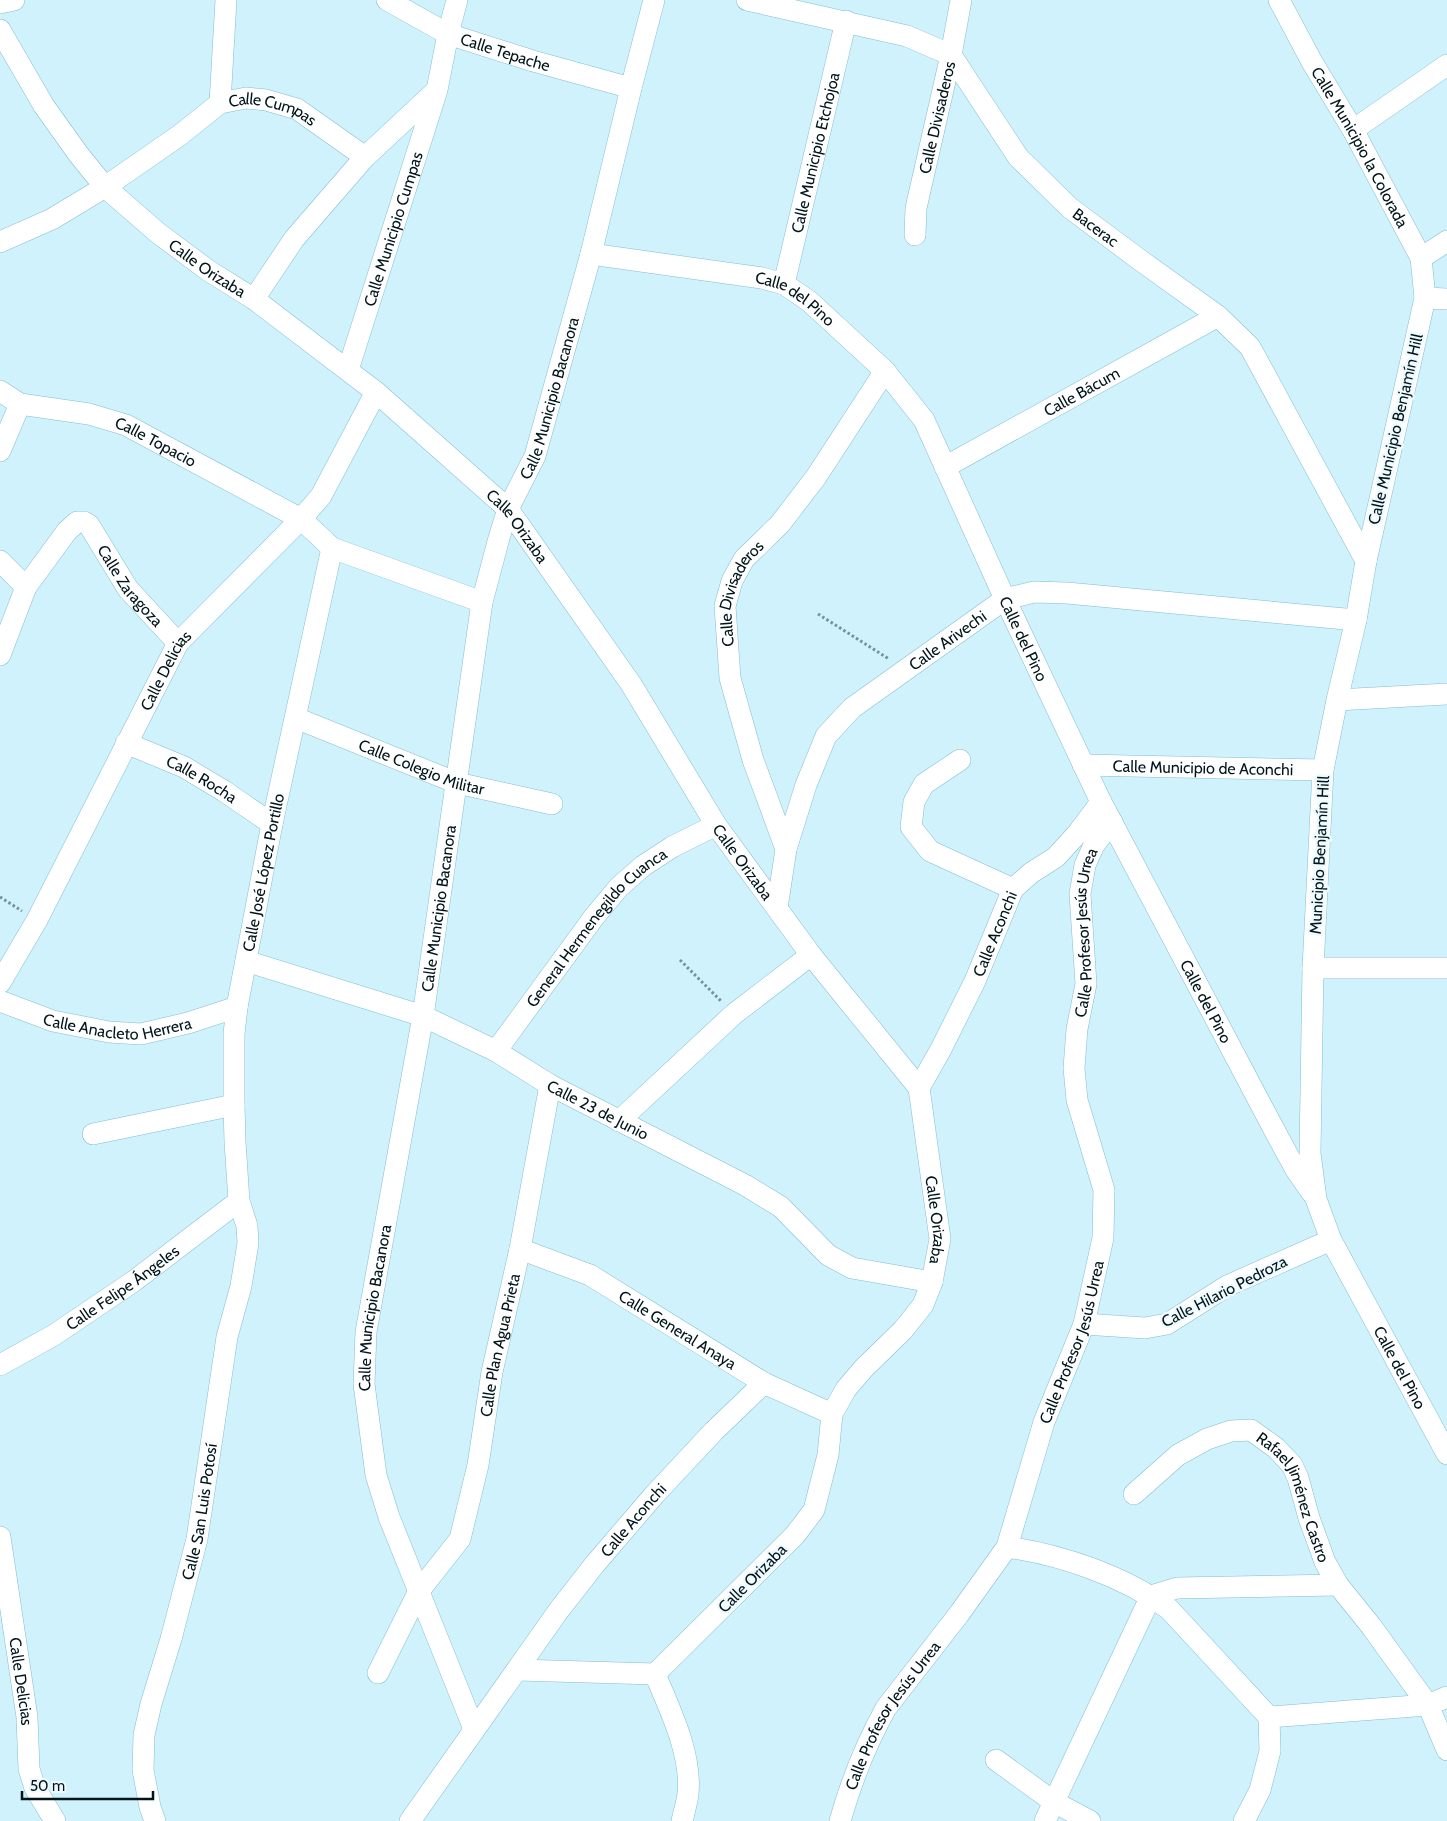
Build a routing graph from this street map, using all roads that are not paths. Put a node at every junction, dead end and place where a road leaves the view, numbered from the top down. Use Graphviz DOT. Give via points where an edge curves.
graph roads {
  1 [pos="14,0"];
  2 [pos="226,0"];
  3 [pos="387,0"];
  4 [pos="457,0"];
  5 [pos="654,0"];
  6 [pos="747,0"];
  7 [pos="961,0"];
  8 [pos="1279,0"];
  9 [pos="0,3"];
  10 [pos="800,6"];
  11 [pos="846,21"];
  12 [pos="0,30"];
  13 [pos="448,34"];
  14 [pos="950,54"];
  15 [pos="1447,65"];
  16 [pos="631,88"];
  17 [pos="437,90"];
  18 [pos="220,103"];
  19 [pos="1352,130"];
  20 [pos="365,157"];
  21 [pos="105,187"];
  22 [pos="915,235"];
  23 [pos="1447,241"];
  24 [pos="0,242"];
  25 [pos="591,254"];
  26 [pos="1421,258"];
  27 [pos="784,284"];
  28 [pos="1425,298"];
  29 [pos="1447,298"];
  30 [pos="254,299"];
  31 [pos="1218,316"];
  32 [pos="348,370"];
  33 [pos="885,371"];
  34 [pos="0,391"];
  35 [pos="376,392"];
  36 [pos="20,404"];
  37 [pos="0,451"];
  38 [pos="945,467"];
  39 [pos="508,510"];
  40 [pos="301,519"];
  41 [pos="332,548"];
  42 [pos="0,561"];
  43 [pos="1366,561"];
  44 [pos="26,587"];
  45 [pos="1004,599"];
  46 [pos="482,602"];
  47 [pos="1356,620"];
  48 [pos="178,643"];
  49 [pos="0,655"];
  50 [pos="1447,694"];
  51 [pos="1337,700"];
  52 [pos="296,718"];
  53 [pos="126,744"];
  54 [pos="960,760"];
  55 [pos="1084,765"];
  56 [pos="1323,770"];
  57 [pos="457,783"];
  58 [pos="1101,802"];
  59 [pos="552,804"];
  60 [pos="1112,822"];
  61 [pos="272,824"];
  62 [pos="716,825"];
  63 [pos="786,849"];
  64 [pos="1013,889"];
  65 [pos="776,908"];
  66 [pos="811,955"];
  67 [pos="246,961"];
  68 [pos="1313,968"];
  69 [pos="1447,968"];
  70 [pos="0,983"];
  71 [pos="0,1001"];
  72 [pos="236,1008"];
  73 [pos="423,1016"];
  74 [pos="496,1051"];
  75 [pos="550,1084"];
  76 [pos="919,1088"];
  77 [pos="234,1105"];
  78 [pos="619,1121"];
  79 [pos="93,1134"];
  80 [pos="1310,1153"];
  81 [pos="1316,1199"];
  82 [pos="238,1201"];
  83 [pos="1331,1240"];
  84 [pos="520,1249"];
  85 [pos="932,1282"];
  86 [pos="1084,1324"];
  87 [pos="0,1365"];
  88 [pos="764,1383"];
  89 [pos="832,1414"];
  90 [pos="1447,1454"];
  91 [pos="1134,1494"];
  92 [pos="0,1537"];
  93 [pos="1007,1547"];
  94 [pos="2,1570"];
  95 [pos="1338,1585"];
  96 [pos="419,1591"];
  97 [pos="1151,1596"];
  98 [pos="518,1670"];
  99 [pos="378,1674"];
  100 [pos="655,1674"];
  101 [pos="1447,1697"];
  102 [pos="1428,1705"];
  103 [pos="1269,1717"];
  104 [pos="474,1729"];
  105 [pos="1447,1750"];
  106 [pos="996,1760"];
  107 [pos="1054,1802"];
  108 [pos="55,1821"];
  109 [pos="155,1821"];
  110 [pos="410,1821"];
  111 [pos="682,1821"];
  112 [pos="840,1821"];
  113 [pos="1045,1821"];
  114 [pos="1090,1821"];
  115 [pos="1244,1821"];
  1 -- 9 [label="street"];
  2 -- 18 [label="street"];
  3 -- 13 [label="street, Calle Tepache"];
  4 -- 13 [label="street, Calle Municipio Cumpas"];
  5 -- 16 [label="street, Calle Municipio Bacanora"];
  6 -- 10 [label="street"];
  7 -- 14 [label="street, Calle Divisaderos"];
  8 -- 19 [label="street, Calle Municipio la Colorada"];
  10 -- 11 [label="street"];
  11 -- 14 [label="street" via="907,36"];
  11 -- 27 [label="street, Calle Municipio Etchojoa"];
  12 -- 21 [label="street, Calle Orizaba" via="44,106"];
  13 -- 16 [label="street, Calle Tepache"];
  13 -- 17 [label="street, Calle Municipio Cumpas"];
  14 -- 22 [label="street, Calle Divisaderos" via="916,208"];
  14 -- 31 [label="street, Bacerac" via="1018,157 1070,208"];
  15 -- 19 [label="street"];
  16 -- 25 [label="street, Calle Municipio Bacanora"];
  17 -- 20 [label="street"];
  17 -- 32 [label="street, Calle Municipio Cumpas"];
  18 -- 20 [label="street, Calle Cumpas" via="246,98 298,109"];
  18 -- 21 [label="street, Calle Cumpas"];
  19 -- 26 [label="street, Calle Municipio la Colorada"];
  20 -- 30 [label="street" via="294,239"];
  21 -- 24 [label="street, Calle Cumpas" via="52,219"];
  21 -- 30 [label="street, Calle Orizaba" via="158,234"];
  23 -- 26 [label="street"];
  25 -- 27 [label="street, Calle del Pino" via="762,278"];
  25 -- 39 [label="street, Calle Municipio Bacanora" via="535,456"];
  26 -- 28 [label="street, Calle Municipio la Colorada"];
  27 -- 33 [label="street, Calle del Pino" via="810,301"];
  28 -- 29 [label="street"];
  28 -- 43 [label="street, Calle Municipio Benjamín Hill"];
  30 -- 32 [label="street, Calle Orizaba"];
  31 -- 38 [label="street, Calle Bácum"];
  31 -- 43 [label="street, Bacerac" via="1250,347"];
  32 -- 35 [label="street, Calle Orizaba"];
  33 -- 38 [label="street, Calle del Pino" via="924,420"];
  33 -- 63 [label="street, Calle Divisaderos" via="816,477 780,524 744,559 732,581 725,606 730,678 753,760"];
  34 -- 36 [label="street, Calle Topacio"];
  35 -- 39 [label="street, Calle Orizaba"];
  35 -- 40 [label="street, Calle Delicias" via="321,496"];
  36 -- 37 [label="street"];
  36 -- 40 [label="street, Calle Topacio" via="89,414 126,425"];
  38 -- 45 [label="street, Calle del Pino"];
  39 -- 46 [label="street, Calle Municipio Bacanora"];
  39 -- 62 [label="street, Calle Orizaba" via="630,684"];
  40 -- 41 [label="street, Calle Topacio"];
  40 -- 48 [label="street, Calle Delicias"];
  41 -- 46 [label="street"];
  41 -- 52 [label="street, Calle José López Portillo"];
  42 -- 44 [label="street"];
  43 -- 47 [label="street, Municipio Benjamín Hill"];
  44 -- 48 [label="street, Calle Zaragoza" via="68,531 77,522 84,522 128,588"];
  44 -- 49 [label="street"];
  45 -- 47 [label="street, Calle Arivechi" via="1034,592 1067,593"];
  45 -- 55 [label="street, Calle del Pino"];
  45 -- 63 [label="street, Calle Arivechi" via="852,708 826,736 806,785"];
  46 -- 57 [label="street, Calle Municipio Bacanora"];
  47 -- 51 [label="street, Municipio Benjamín Hill"];
  48 -- 53 [label="street, Calle Delicias"];
  50 -- 51 [label="street"];
  51 -- 56 [label="street, Municipio Benjamín Hill"];
  52 -- 57 [label="street, Calle Colegio Militar"];
  52 -- 61 [label="street, Calle José López Portillo"];
  53 -- 61 [label="street, Calle Rocha" via="184,767"];
  53 -- 70 [label="street, Calle Delicias" via="37,920"];
  54 -- 64 [label="street" via="924,784 914,802 911,827 930,851"];
  55 -- 56 [label="street, Calle Municipio de Aconchi"];
  55 -- 58 [label="street, Calle del Pino"];
  56 -- 68 [label="street, Municipio Benjamín Hill"];
  57 -- 59 [label="street, Calle Colegio Militar"];
  57 -- 73 [label="street, Calle Municipio Bacanora"];
  58 -- 60 [label="street, Calle del Pino"];
  58 -- 64 [label="street, Calle Aconchi" via="1056,857"];
  60 -- 81 [label="street, Calle del Pino" via="1278,1137"];
  60 -- 86 [label="street, Calle Profesor Jesús Urrea" via="1094,845 1084,866 1080,894 1086,984 1077,1029 1074,1068 1077,1100 1104,1190 1104,1238"];
  61 -- 67 [label="street, Calle José López Portillo"];
  62 -- 65 [label="street, Calle Orizaba"];
  62 -- 74 [label="street, General Hermenegildo Cuanca" via="672,847 619,887"];
  63 -- 65 [label="street, Calle Arivechi"];
  64 -- 76 [label="street, Calle Aconchi" via="975,981"];
  65 -- 66 [label="street, Calle Orizaba"];
  66 -- 76 [label="street, Calle Orizaba"];
  66 -- 78 [label="street" via="734,1014"];
  67 -- 72 [label="street, Calle José López Portillo"];
  67 -- 73 [label="street, Calle 23 de Junio"];
  68 -- 69 [label="street"];
  68 -- 80 [label="street, Municipio Benjamín Hill"];
  71 -- 72 [label="street, Calle Anacleto Herrera" via="53,1021 109,1032 141,1034"];
  72 -- 77 [label="street, Calle José López Portillo"];
  73 -- 74 [label="street, Calle 23 de Junio"];
  73 -- 96 [label="street, Calle Municipio Bacanora" via="366,1332 364,1384 376,1475"];
  74 -- 75 [label="street, Calle 23 de Junio"];
  75 -- 78 [label="street, Calle 23 de Junio"];
  75 -- 84 [label="street, Calle Plan Agua Prieta"];
  76 -- 85 [label="street, Calle Orizaba" via="940,1239"];
  77 -- 79 [label="street"];
  77 -- 82 [label="street, Calle José López Portillo"];
  78 -- 85 [label="street, Calle 23 de Junio" via="781,1207 828,1255 852,1268"];
  80 -- 81 [label="street, Calle del Pino"];
  81 -- 83 [label="street, Calle del Pino"];
  82 -- 87 [label="street, Calle Felipe Ángeles" via="126,1286 54,1335"];
  82 -- 109 [label="street, Calle San Luis Potosí" via="247,1226 248,1243 227,1338 197,1539 144,1735 143,1770"];
  83 -- 86 [label="street, Calle Hilario Pedroza" via="1228,1286 1167,1324 1145,1328"];
  83 -- 90 [label="street, Calle del Pino"];
  84 -- 88 [label="street, Calle General Anaya" via="590,1274"];
  84 -- 96 [label="street, Calle Plan Agua Prieta" via="492,1372 478,1466 460,1539"];
  85 -- 89 [label="street, Calle Orizaba" via="923,1305 846,1389"];
  86 -- 93 [label="street, Calle Profesor Jesús Urrea" via="1044,1422"];
  88 -- 89 [label="street, Calle General Anaya"];
  88 -- 98 [label="street, Calle Aconchi" via="714,1431 595,1564"];
  89 -- 100 [label="street, Calle Orizaba" via="828,1455 814,1510 794,1535"];
  91 -- 95 [label="street, Rafael Jiménez Castro" via="1178,1455 1207,1439 1231,1431 1251,1430 1276,1448 1292,1465 1325,1562"];
  92 -- 94 [label="street, Calle Delicias"];
  93 -- 97 [label="street" via="1036,1551 1086,1568"];
  93 -- 112 [label="street, Calle Profesor Jesús Urrea" via="886,1708 853,1778"];
  94 -- 108 [label="street, Calle Delicias" via="27,1717 29,1770 35,1788"];
  95 -- 97 [label="street" via="1177,1588"];
  95 -- 102 [label="street"];
  96 -- 99 [label="street, Calle Plan Agua Prieta"];
  96 -- 104 [label="street, Calle Municipio Bacanora"];
  97 -- 103 [label="street" via="1169,1609"];
  97 -- 107 [label="street"];
  98 -- 100 [label="street"];
  98 -- 104 [label="street"];
  100 -- 111 [label="street" via="681,1741 687,1772 688,1794"];
  101 -- 102 [label="street"];
  102 -- 103 [label="street"];
  102 -- 105 [label="street"];
  103 -- 115 [label="street" via="1270,1751 1260,1790"];
  104 -- 110 [label="street"];
  106 -- 107 [label="street"];
  107 -- 113 [label="street"];
  107 -- 114 [label="street"];
}
